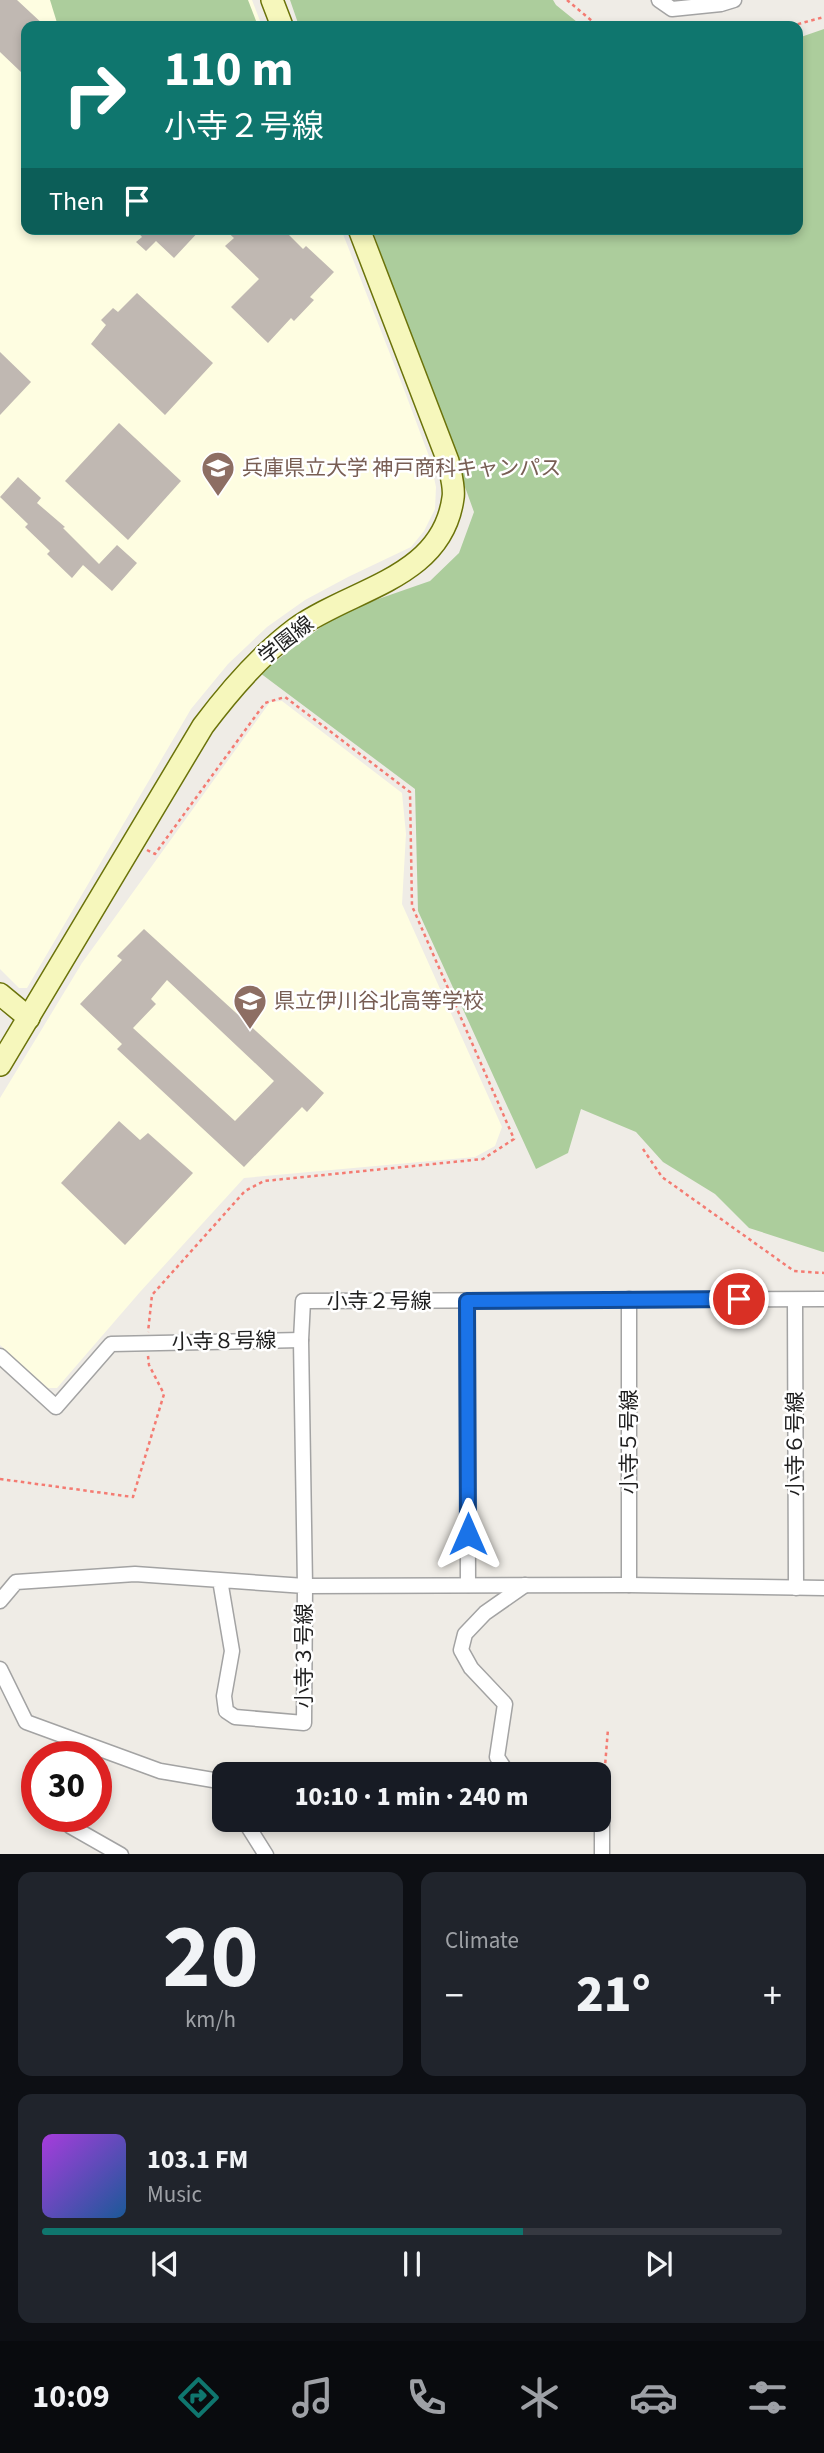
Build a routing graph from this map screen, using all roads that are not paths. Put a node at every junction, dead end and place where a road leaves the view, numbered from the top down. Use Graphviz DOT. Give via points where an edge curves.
graph roads {
  1 [pos="272,0"];
  2 [pos="659,0"];
  3 [pos="734,0"];
  4 [pos="280,21"];
  5 [pos="361,235"];
  6 [pos="0,994"];
  7 [pos="29,1018"];
  8 [pos="0,1065"];
  9 [pos="629,1299"];
  10 [pos="824,1299"];
  11 [pos="795,1300"];
  12 [pos="467,1301"];
  13 [pos="302,1340"];
  14 [pos="0,1356"];
  15 [pos="220,1580"];
  16 [pos="468,1585"];
  17 [pos="525,1585"];
  18 [pos="629,1585"];
  19 [pos="304,1586"];
  20 [pos="796,1588"];
  21 [pos="824,1588"];
  22 [pos="0,1601"];
  23 [pos="0,1669"];
  24 [pos="67,1741"];
  25 [pos="112,1758"];
  26 [pos="500,1762"];
  27 [pos="212,1780"];
  28 [pos="81,1832"];
  29 [pos="252,1832"];
  30 [pos="602,1832"];
  31 [pos="121,1854"];
  32 [pos="266,1854"];
  33 [pos="603,1854"];
  1 -- 4 [label="street"];
  2 -- 3 [label="street" via="672,9"];
  5 -- 7 [label="street, 学園線" via="448,461 454,496 446,529 428,554 407,571 297,628 230,691 203,726"];
  6 -- 7 [label="street"];
  7 -- 8 [label="street, 学園線"];
  9 -- 11 [label="street, 小寺２号線"];
  9 -- 12 [label="street, 小寺２号線"];
  9 -- 18 [label="street, 小寺５号線"];
  10 -- 11 [label="street, 小寺２号線"];
  11 -- 20 [label="street, 小寺６号線"];
  12 -- 13 [label="street, 小寺２号線" via="303,1301"];
  12 -- 16 [label="street"];
  13 -- 14 [label="street, 小寺８号線" via="111,1344 56,1407"];
  13 -- 19 [label="street, 小寺２号線"];
  15 -- 19 [label="street"];
  15 -- 19 [label="street, 小寺３号線" via="232,1651 226,1711 235,1717 304,1723"];
  15 -- 22 [label="street" via="135,1574 16,1582"];
  16 -- 17 [label="street"];
  16 -- 19 [label="street"];
  17 -- 18 [label="street"];
  17 -- 26 [label="street" via="485,1613 465,1634 461,1650 471,1668 505,1704 497,1757"];
  18 -- 20 [label="street"];
  20 -- 21 [label="street"];
  23 -- 24 [label="street" via="26,1722"];
  25 -- 27 [label="street"];
  28 -- 31 [label="street"];
  29 -- 32 [label="street"];
  30 -- 33 [label="street"];
}
